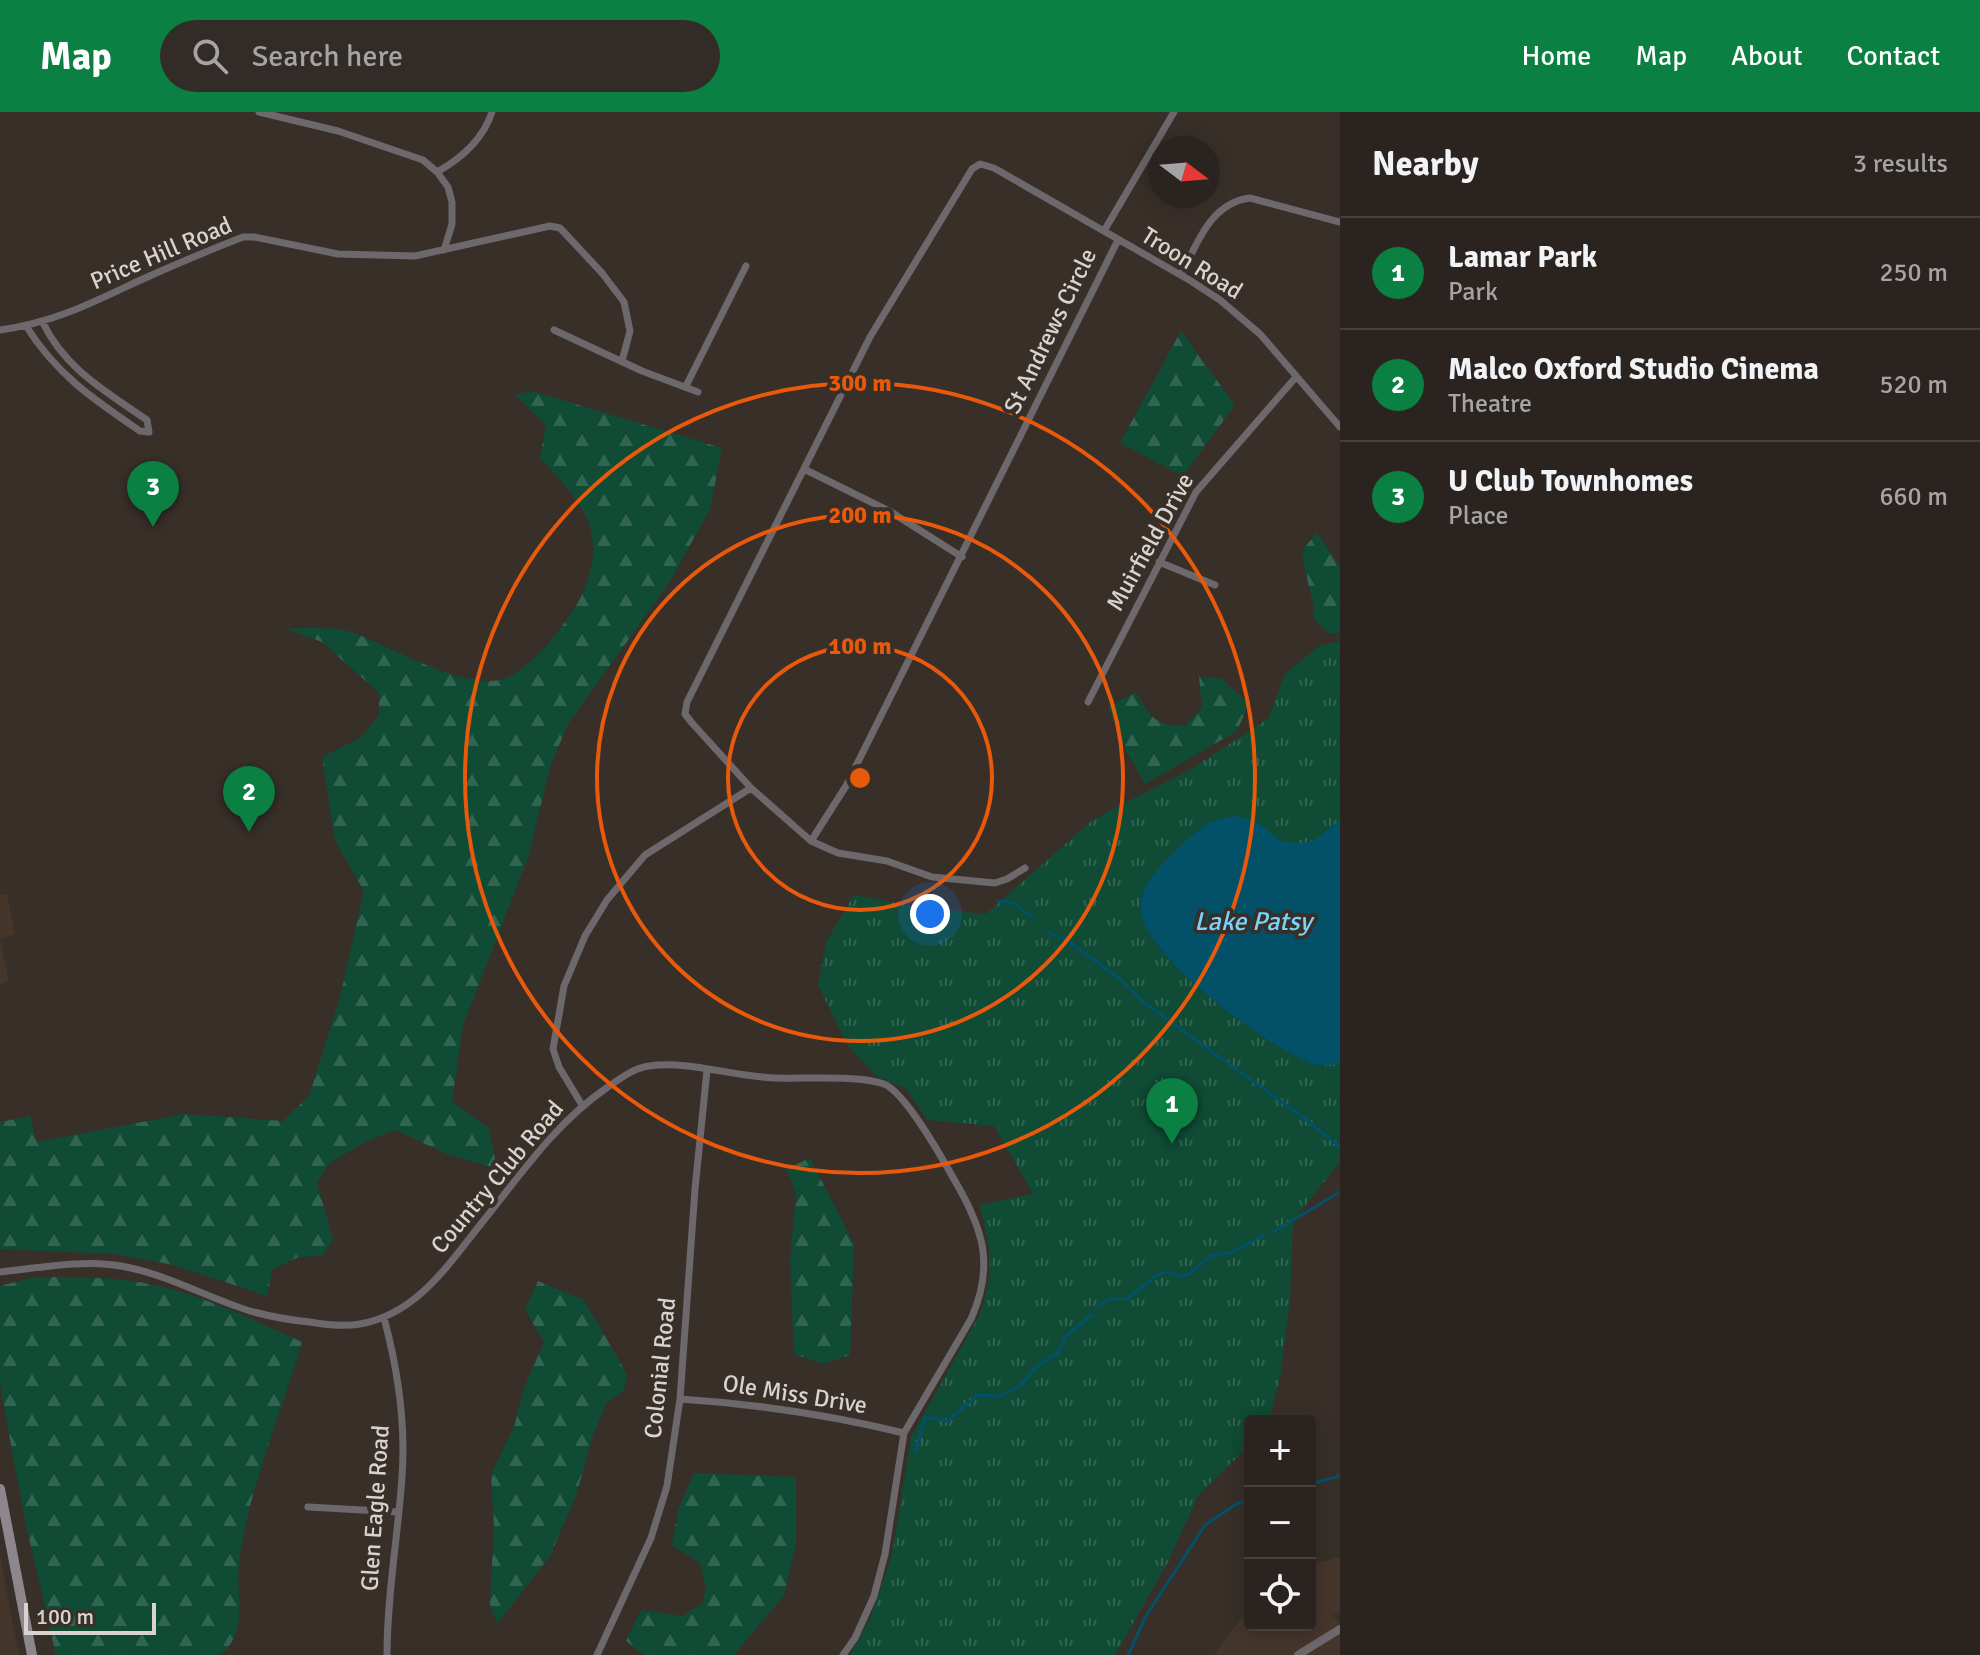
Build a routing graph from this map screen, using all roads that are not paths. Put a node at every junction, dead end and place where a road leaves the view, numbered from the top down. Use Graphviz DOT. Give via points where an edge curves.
graph roads {
  1 [pos="259,112"];
  2 [pos="492,112"];
  3 [pos="1174,112"];
  4 [pos="437,172"];
  5 [pos="1340,222"];
  6 [pos="1104,231"];
  7 [pos="1118,240"];
  8 [pos="444,250"];
  9 [pos="746,266"];
  10 [pos="1181,275"];
  11 [pos="42,321"];
  12 [pos="26,326"];
  13 [pos="0,330"];
  14 [pos="554,330"];
  15 [pos="622,361"];
  16 [pos="1296,377"];
  17 [pos="686,386"];
  18 [pos="698,392"];
  19 [pos="1340,427"];
  20 [pos="804,469"];
  21 [pos="962,557"];
  22 [pos="1159,562"];
  23 [pos="1215,585"];
  24 [pos="1088,702"];
  25 [pos="751,788"];
  26 [pos="811,841"];
  27 [pos="1025,868"];
  28 [pos="707,1070"];
  29 [pos="582,1105"];
  30 [pos="0,1272"];
  31 [pos="384,1318"];
  32 [pos="680,1399"];
  33 [pos="904,1433"];
  34 [pos="0,1489"];
  35 [pos="308,1507"];
  36 [pos="398,1512"];
  37 [pos="1340,1629"];
  38 [pos="32,1655"];
  39 [pos="387,1655"];
  40 [pos="597,1655"];
  41 [pos="843,1655"];
  42 [pos="1298,1655"];
  1 -- 4 [label="street" via="338,131 423,160"];
  2 -- 4 [label="street" via="471,147"];
  3 -- 6 [label="street"];
  4 -- 8 [label="street" via="452,202"];
  5 -- 10 [label="street" via="1250,198 1238,200 1216,212"];
  6 -- 7 [label="street, St Andrews Circle"];
  6 -- 20 [label="street, St Andrews Circle" via="994,168 980,164 972,169 870,337"];
  7 -- 10 [label="street, Troon Road"];
  7 -- 21 [label="street, St Andrews Circle"];
  8 -- 11 [label="street, Price Hill Road" via="415,256 356,256 243,237 94,304"];
  8 -- 15 [label="street, Price Hill Road" via="560,228 624,302 630,331"];
  9 -- 17 [label="street"];
  10 -- 16 [label="street, Troon Road" via="1260,334"];
  11 -- 12 [label="street, Price Hill Road"];
  11 -- 12 [label="street" via="79,373 147,420 149,432 81,391 42,352"];
  12 -- 13 [label="street, Price Hill Road"];
  14 -- 15 [label="street"];
  15 -- 17 [label="street"];
  16 -- 19 [label="street, Troon Road"];
  16 -- 22 [label="street, Muirfield Drive" via="1196,492"];
  17 -- 18 [label="street"];
  20 -- 21 [label="street" via="891,512"];
  20 -- 25 [label="street, St Andrews Circle" via="685,714"];
  21 -- 26 [label="street, St Andrews Circle" via="846,786"];
  22 -- 23 [label="street"];
  22 -- 24 [label="street, Muirfield Drive"];
  25 -- 26 [label="street, St Andrews Circle"];
  25 -- 29 [label="street" via="645,855 585,936 564,986 553,1049"];
  26 -- 27 [label="street" via="932,877 995,883"];
  28 -- 29 [label="street, Country Club Road" via="646,1066"];
  28 -- 32 [label="street, Colonial Road"];
  28 -- 33 [label="street, Country Club Road" via="748,1078 887,1085 917,1120 971,1208 985,1256 980,1299"];
  29 -- 31 [label="street, Country Club Road" via="444,1272 410,1304"];
  30 -- 31 [label="street, Country Club Road" via="118,1265 161,1275 248,1311 293,1320 337,1326"];
  31 -- 36 [label="street, Glen Eagle Road" via="398,1371 402,1417"];
  32 -- 33 [label="street, Ole Miss Drive" via="837,1417"];
  32 -- 40 [label="street, Colonial Road" via="667,1486 651,1538"];
  33 -- 41 [label="street, Country Club Road" via="874,1596"];
  34 -- 38 [label="main road"];
  35 -- 36 [label="street"];
  36 -- 39 [label="street, Glen Eagle Road"];
  37 -- 42 [label="street"];
}
